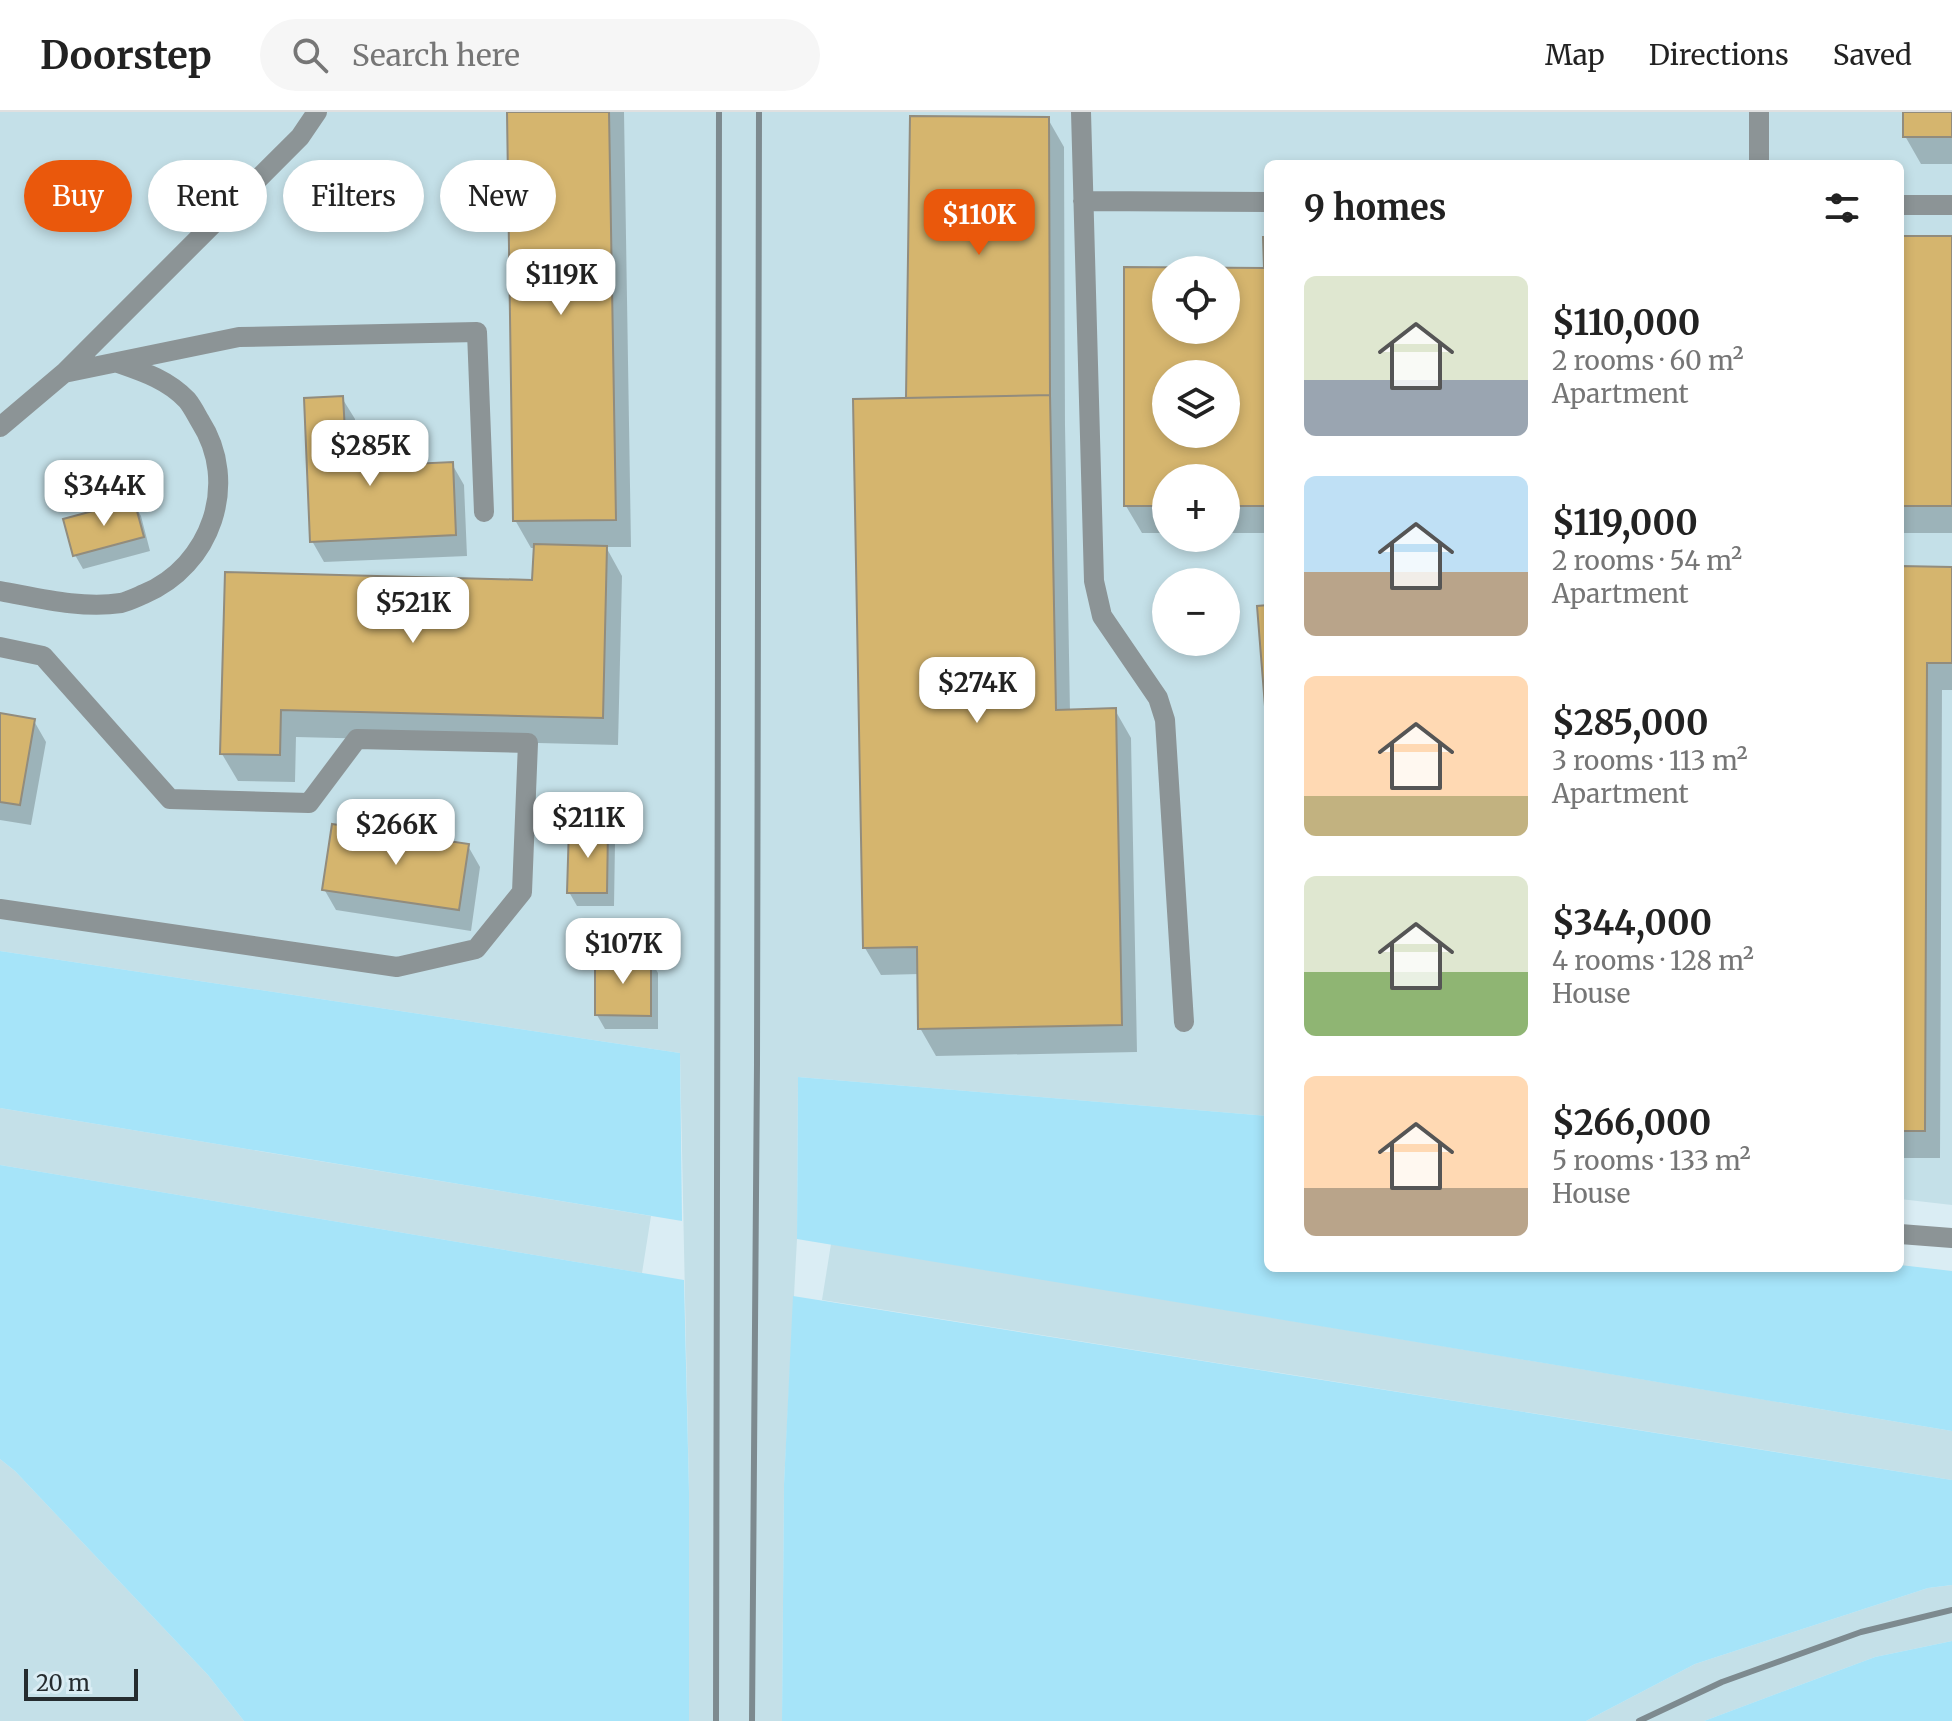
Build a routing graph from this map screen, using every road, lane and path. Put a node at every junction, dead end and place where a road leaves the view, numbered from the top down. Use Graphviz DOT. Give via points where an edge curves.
graph roads {
  1 [pos="317,112"];
  2 [pos="1081,112"];
  3 [pos="1759,112"];
  4 [pos="1759,160"];
  5 [pos="1083,201"];
  6 [pos="1264,202"];
  7 [pos="1904,205"];
  8 [pos="1952,205"];
  9 [pos="114,362"];
  10 [pos="64,373"];
  11 [pos="0,427"];
  12 [pos="484,512"];
  13 [pos="0,591"];
  14 [pos="0,647"];
  15 [pos="0,909"];
  16 [pos="1184,1022"];
  17 [pos="1904,1234"];
  18 [pos="1952,1238"];
  1 -- 10 [label="street" via="300,137"];
  2 -- 5 [label="street"];
  3 -- 4 [label="street"];
  5 -- 6 [label="street"];
  5 -- 16 [label="street" via="1094,581 1102,616 1158,698 1165,720"];
  7 -- 8 [label="street"];
  9 -- 10 [label="street"];
  9 -- 12 [label="street" via="239,337 477,332"];
  9 -- 13 [label="street" via="154,375 188,401 211,437 220,478 214,520 194,558 162,586 123,603 80,605"];
  10 -- 11 [label="street"];
  14 -- 15 [label="street" via="43,656 170,799 309,803 357,739 528,743 522,892 476,949 397,967"];
  17 -- 18 [label="street"];
}
